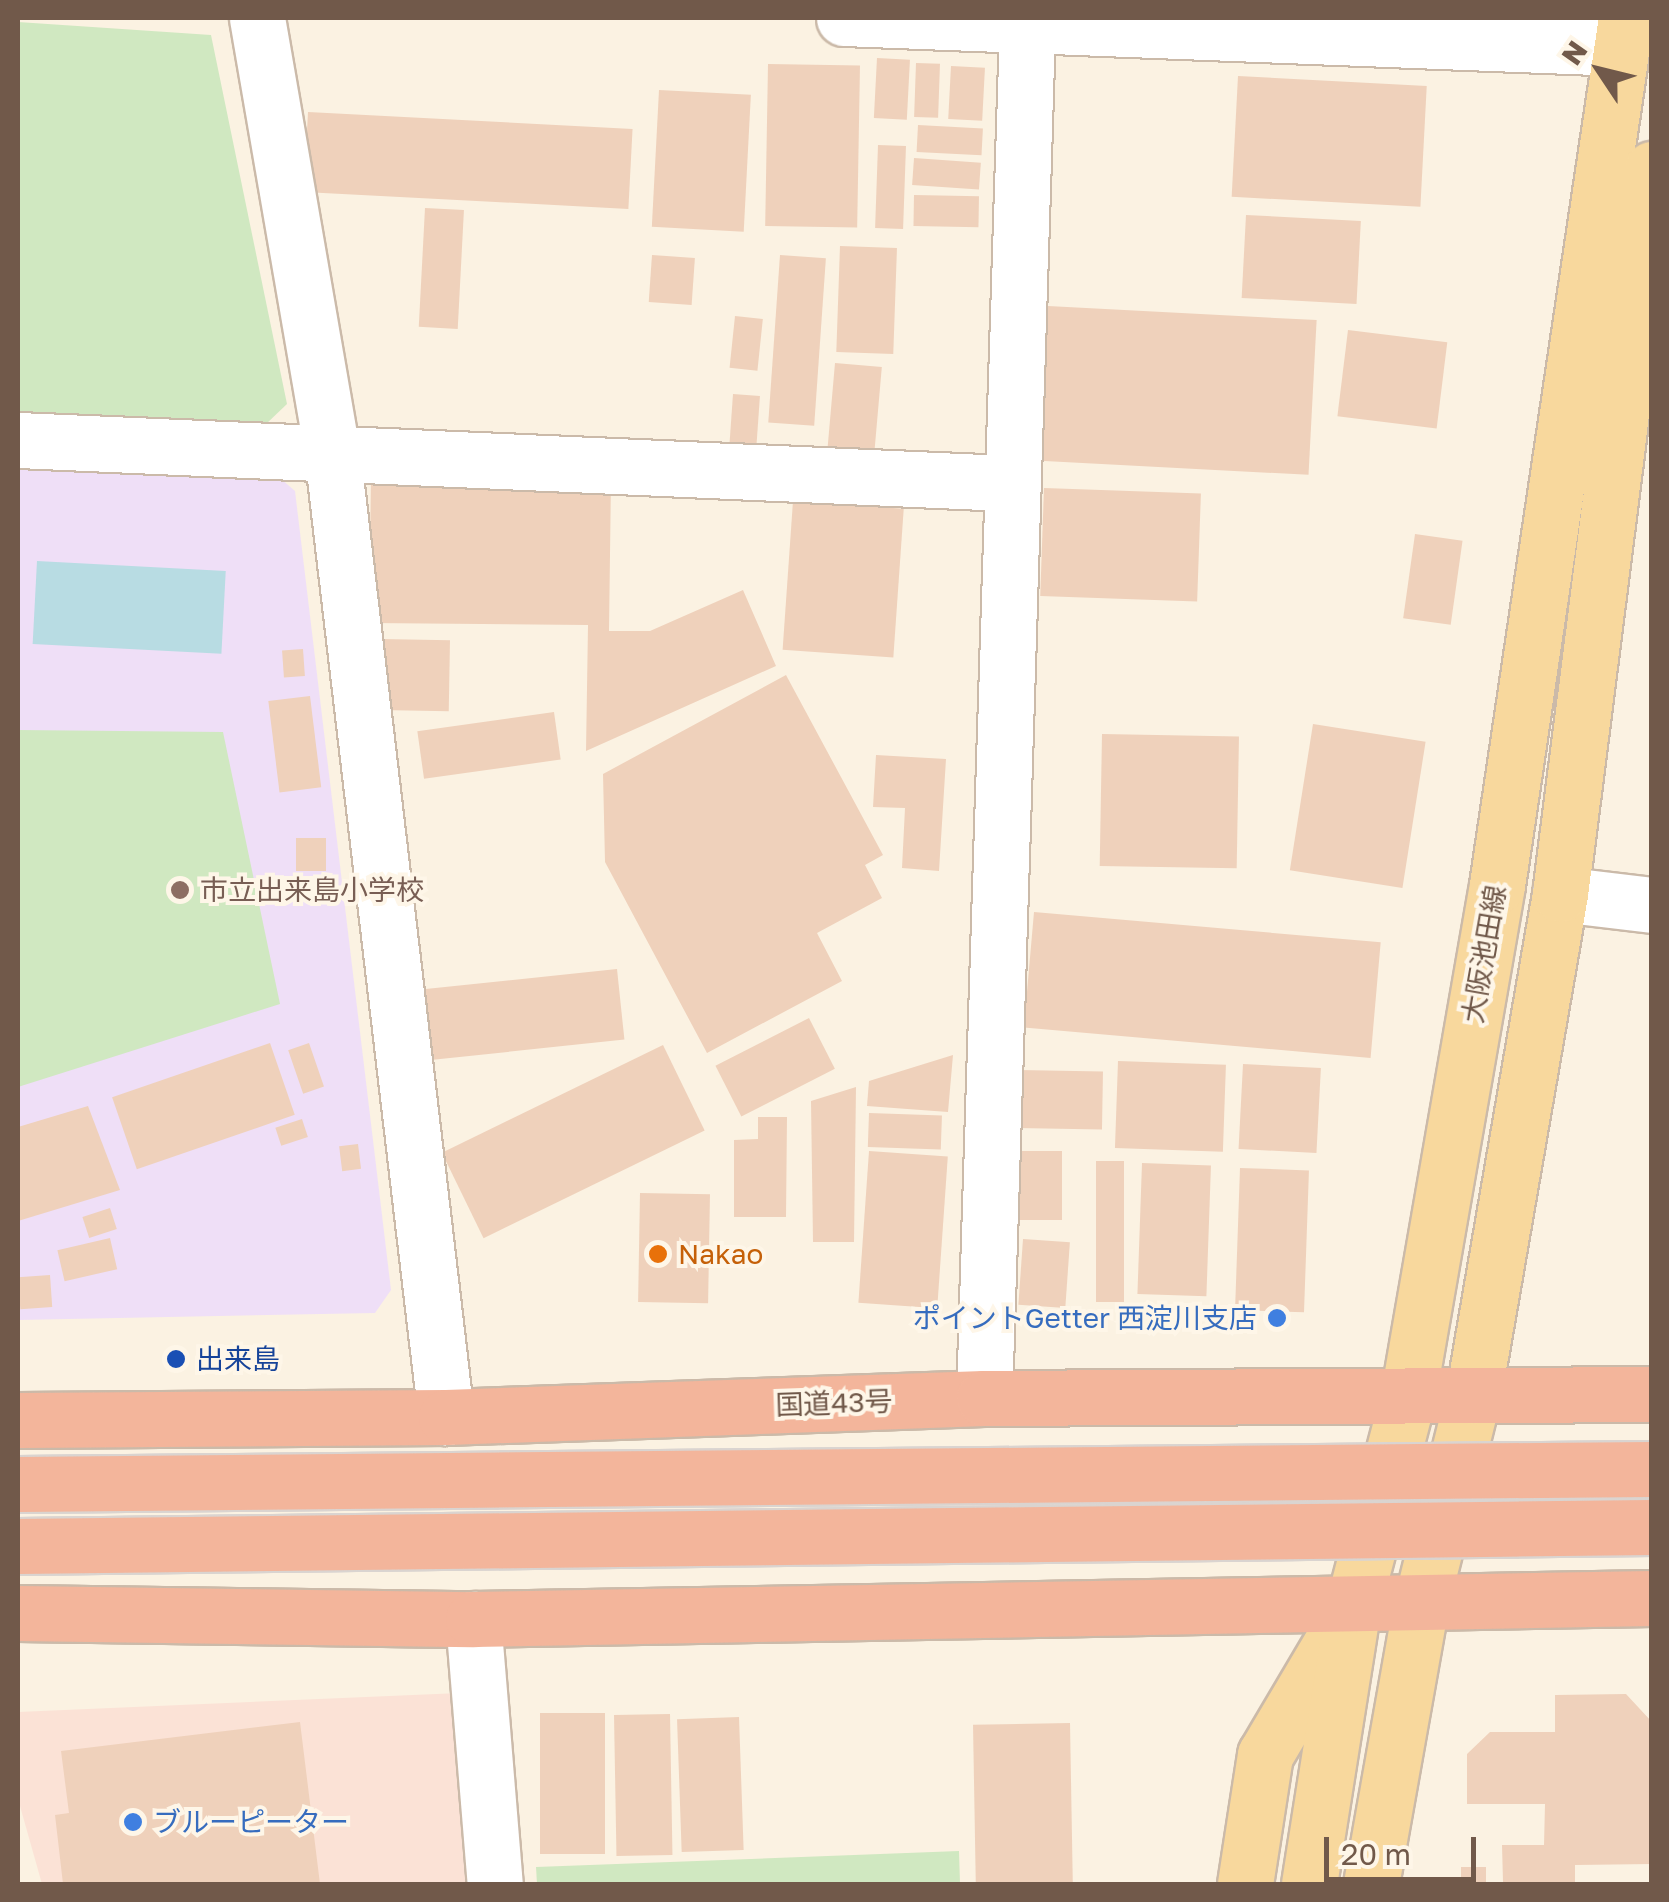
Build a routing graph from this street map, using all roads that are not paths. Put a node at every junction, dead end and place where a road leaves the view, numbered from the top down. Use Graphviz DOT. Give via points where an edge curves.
graph roads {
  1 [pos="257,18"];
  2 [pos="844,18"];
  3 [pos="1027,26"];
  4 [pos="1633,38"];
  5 [pos="1652,169"];
  6 [pos="18,440"];
  7 [pos="332,452"];
  8 [pos="1007,483"];
  9 [pos="1560,894"];
  10 [pos="1652,905"];
  11 [pos="1652,1394"];
  12 [pos="1408,1396"];
  13 [pos="1473,1396"];
  14 [pos="984,1398"];
  15 [pos="446,1417"];
  16 [pos="18,1420"];
  17 [pos="1652,1469"];
  18 [pos="18,1484"];
  19 [pos="1652,1527"];
  20 [pos="18,1546"];
  21 [pos="1652,1598"];
  22 [pos="1421,1604"];
  23 [pos="1353,1606"];
  24 [pos="18,1612"];
  25 [pos="473,1619"];
  26 [pos="1396,1742"];
  27 [pos="496,1884"];
  28 [pos="1246,1884"];
  29 [pos="1309,1884"];
  30 [pos="1371,1884"];
  31 [pos="1390,1884"];
  1 -- 7 [label="street"];
  2 -- 3 [label="street"];
  3 -- 4 [label="street"];
  3 -- 8 [label="street"];
  4 -- 12 [label="main road, 大阪池田線"];
  5 -- 9 [label="main road"];
  6 -- 7 [label="street"];
  7 -- 8 [label="street"];
  7 -- 15 [label="street"];
  8 -- 14 [label="street"];
  9 -- 10 [label="street"];
  9 -- 13 [label="main road"];
  11 -- 13 [label="highway, 国道43号"];
  12 -- 13 [label="highway, 国道43号"];
  12 -- 14 [label="highway, 国道43号"];
  12 -- 23 [label="main road, 大阪池田線"];
  13 -- 22 [label="main road"];
  14 -- 15 [label="highway, 国道43号"];
  15 -- 16 [label="highway, 国道43号"];
  17 -- 18 [label="highway, bridge"];
  19 -- 20 [label="highway, bridge"];
  21 -- 22 [label="highway"];
  22 -- 23 [label="highway"];
  22 -- 26 [label="main road"];
  23 -- 25 [label="highway"];
  23 -- 28 [label="main road" via="1264,1754"];
  23 -- 29 [label="main road, 大阪池田線"];
  24 -- 25 [label="highway"];
  25 -- 27 [label="street"];
  26 -- 30 [label="main road"];
  26 -- 31 [label="main road"];
}
